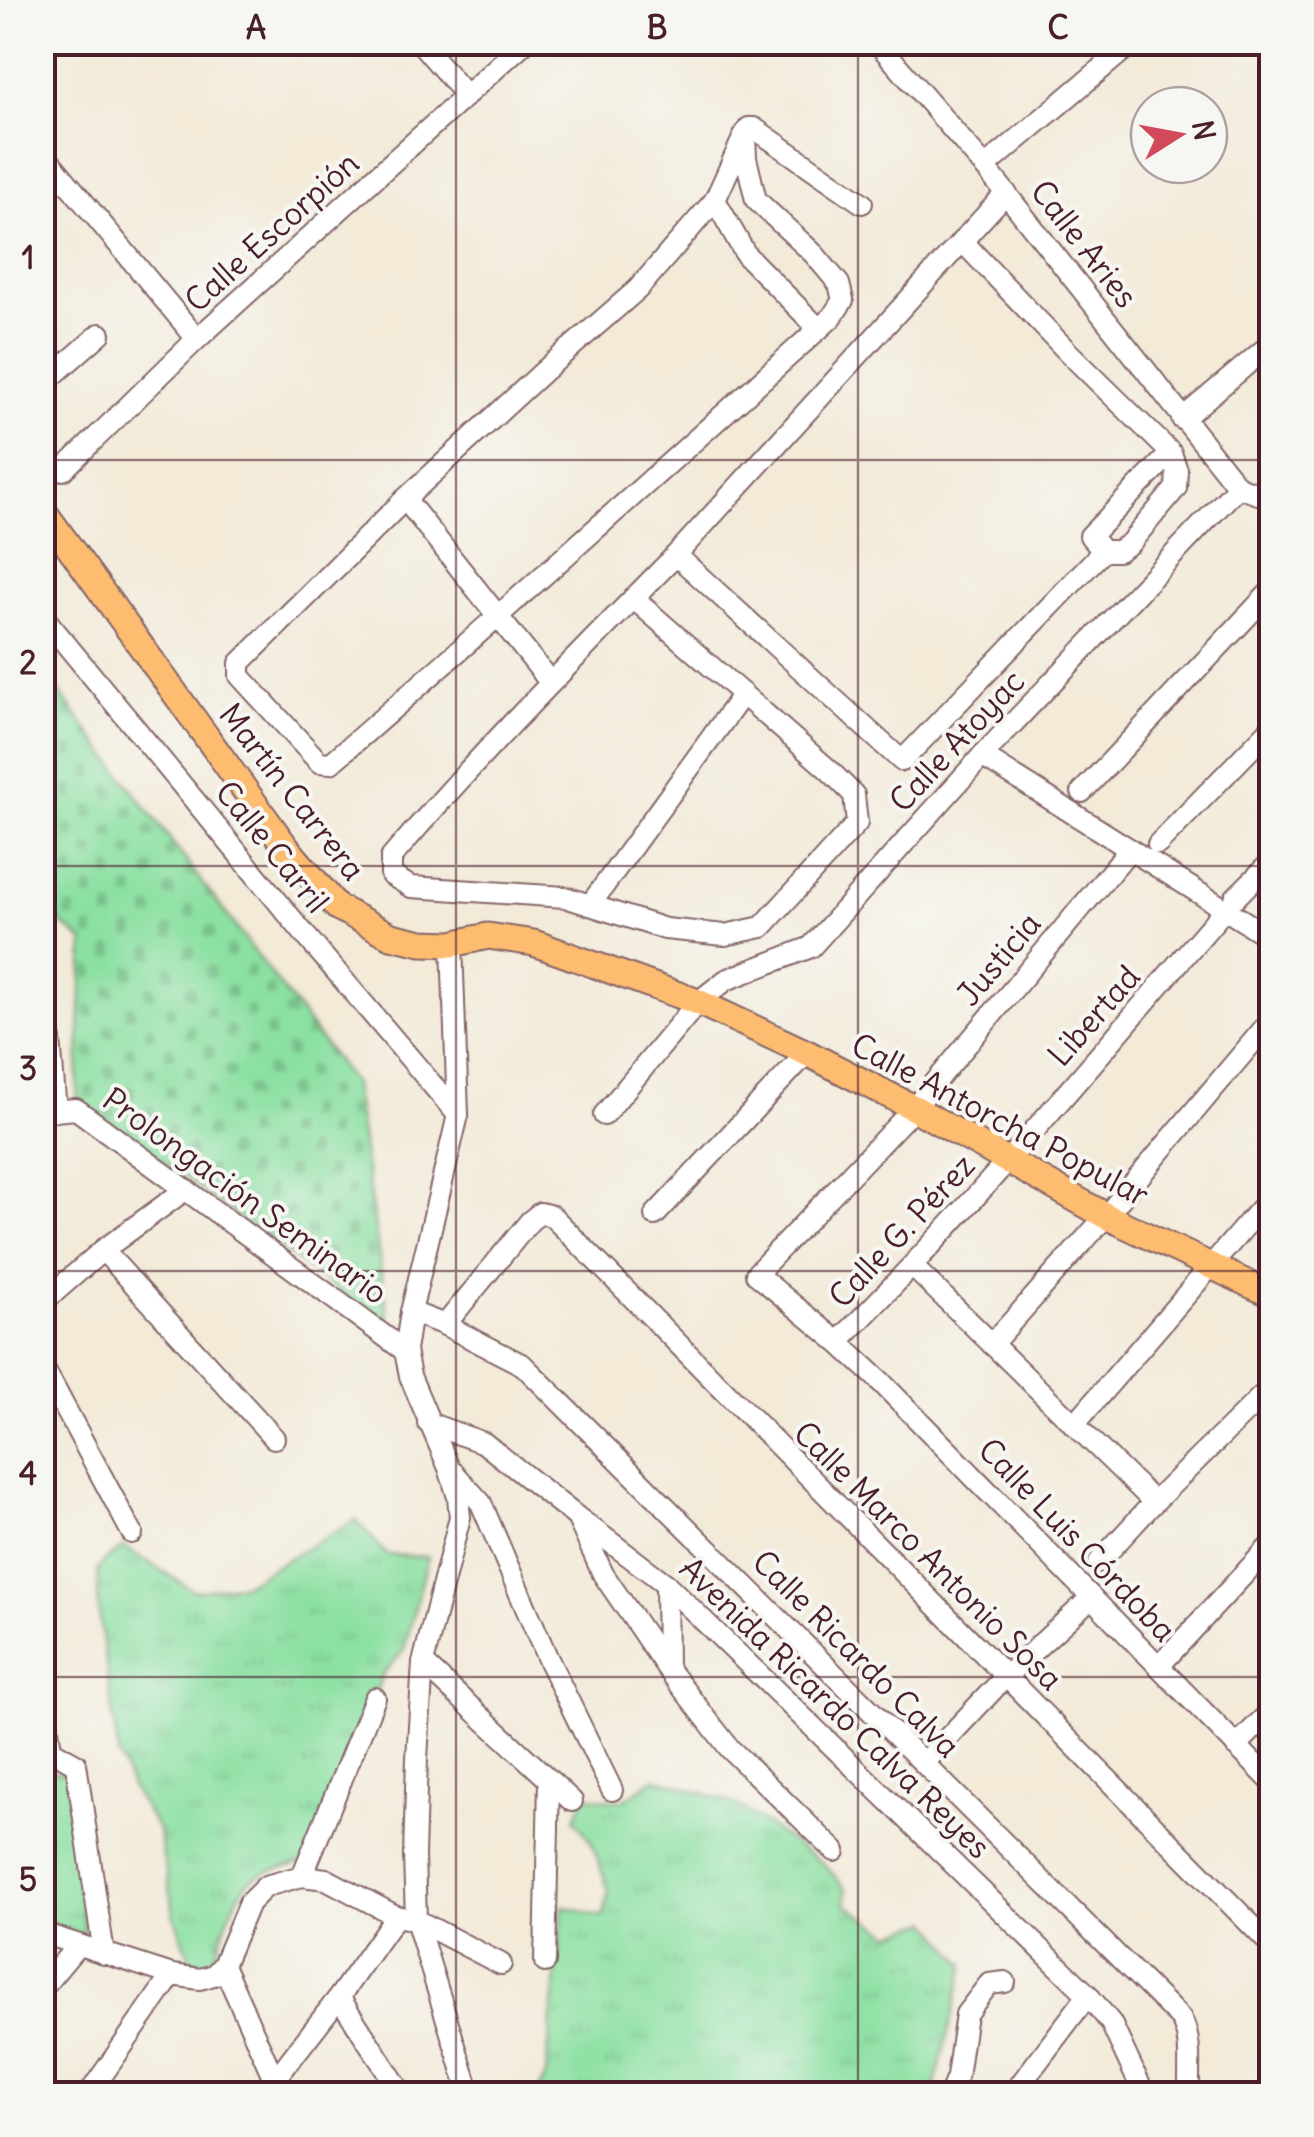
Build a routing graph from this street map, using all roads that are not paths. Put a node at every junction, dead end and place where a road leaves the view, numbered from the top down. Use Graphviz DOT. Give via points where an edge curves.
graph roads {
  1 [pos="420,42"];
  2 [pos="525,42"];
  3 [pos="877,42"];
  4 [pos="1133,42"];
  5 [pos="466,96"];
  6 [pos="745,134"];
  7 [pos="42,152"];
  8 [pos="986,168"];
  9 [pos="1006,193"];
  10 [pos="715,200"];
  11 [pos="862,203"];
  12 [pos="962,242"];
  13 [pos="819,329"];
  14 [pos="100,334"];
  15 [pos="198,340"];
  16 [pos="1272,344"];
  17 [pos="42,385"];
  18 [pos="1182,420"];
  19 [pos="1170,453"];
  20 [pos="63,470"];
  21 [pos="1260,496"];
  22 [pos="405,499"];
  23 [pos="42,509"];
  24 [pos="1103,551"];
  25 [pos="676,554"];
  26 [pos="1272,590"];
  27 [pos="633,598"];
  28 [pos="42,615"];
  29 [pos="499,617"];
  30 [pos="550,682"];
  31 [pos="742,694"];
  32 [pos="1272,727"];
  33 [pos="982,756"];
  34 [pos="1082,792"];
  35 [pos="1158,844"];
  36 [pos="1130,848"];
  37 [pos="1272,861"];
  38 [pos="1230,904"];
  39 [pos="590,905"];
  40 [pos="1272,939"];
  41 [pos="452,944"];
  42 [pos="45,980"];
  43 [pos="698,1002"];
  44 [pos="1272,1019"];
  45 [pos="807,1054"];
  46 [pos="914,1108"];
  47 [pos="49,1111"];
  48 [pos="458,1115"];
  49 [pos="604,1115"];
  50 [pos="1009,1160"];
  51 [pos="186,1190"];
  52 [pos="1272,1195"];
  53 [pos="655,1214"];
  54 [pos="1106,1216"];
  55 [pos="103,1250"];
  56 [pos="913,1266"];
  57 [pos="1212,1268"];
  58 [pos="756,1274"];
  59 [pos="1272,1295"];
  60 [pos="42,1303"];
  61 [pos="410,1312"];
  62 [pos="445,1324"];
  63 [pos="838,1342"];
  64 [pos="992,1344"];
  65 [pos="405,1351"];
  66 [pos="42,1365"];
  67 [pos="1272,1386"];
  68 [pos="428,1423"];
  69 [pos="1074,1426"];
  70 [pos="274,1438"];
  71 [pos="449,1468"];
  72 [pos="1154,1502"];
  73 [pos="577,1517"];
  74 [pos="132,1533"];
  75 [pos="1272,1544"];
  76 [pos="1099,1562"];
  77 [pos="666,1584"];
  78 [pos="1092,1597"];
  79 [pos="423,1664"];
  80 [pos="1158,1666"];
  81 [pos="667,1668"];
  82 [pos="1006,1676"];
  83 [pos="42,1687"];
  84 [pos="375,1698"];
  85 [pos="1272,1710"];
  86 [pos="1236,1746"];
  87 [pos="924,1763"];
  88 [pos="550,1780"];
  89 [pos="1272,1782"];
  90 [pos="612,1790"];
  91 [pos="572,1801"];
  92 [pos="834,1851"];
  93 [pos="302,1876"];
  94 [pos="406,1918"];
  95 [pos="42,1934"];
  96 [pos="77,1946"];
  97 [pos="1272,1946"];
  98 [pos="104,1954"];
  99 [pos="545,1962"];
  100 [pos="501,1964"];
  101 [pos="223,1966"];
  102 [pos="172,1974"];
  103 [pos="1005,1982"];
  104 [pos="42,1988"];
  105 [pos="339,1996"];
  106 [pos="1088,1996"];
  107 [pos="269,2088"];
  108 [pos="88,2094"];
  109 [pos="402,2094"];
  110 [pos="470,2094"];
  111 [pos="950,2094"];
  112 [pos="1014,2094"];
  113 [pos="1144,2094"];
  114 [pos="1178,2094"];
  115 [pos="1189,2094"];
  1 -- 5 [label="street"];
  2 -- 5 [label="street, Calle Escorpión"];
  3 -- 8 [label="street, Calle Aries"];
  4 -- 8 [label="street"];
  5 -- 15 [label="street, Calle Escorpión"];
  6 -- 10 [label="street"];
  6 -- 11 [label="street" via="754,128"];
  6 -- 13 [label="street" via="756,200 840,284 843,300"];
  7 -- 15 [label="street"];
  8 -- 9 [label="street, Calle Aries"];
  9 -- 12 [label="street"];
  9 -- 18 [label="street, Calle Aries"];
  10 -- 13 [label="street" via="746,256"];
  10 -- 22 [label="street" via="638,290"];
  12 -- 19 [label="street"];
  12 -- 25 [label="street"];
  13 -- 29 [label="street"];
  14 -- 17 [label="street"];
  15 -- 20 [label="street, Calle Escorpión"];
  16 -- 18 [label="street"];
  18 -- 21 [label="street, Calle Aries"];
  19 -- 24 [label="street" via="1090,536"];
  19 -- 24 [label="street" via="1176,488 1130,543"];
  21 -- 33 [label="street, Calle Atoyac"];
  22 -- 29 [label="street"];
  22 -- 29 [label="street" via="240,664 240,676 319,762 331,763"];
  23 -- 41 [label="main road, Martín Carrera" via="286,847 337,907 392,936"];
  24 -- 25 [label="street" via="902,761"];
  25 -- 27 [label="street"];
  26 -- 34 [label="street"];
  27 -- 30 [label="street"];
  27 -- 31 [label="street"];
  28 -- 48 [label="street, Calle Carril"];
  29 -- 30 [label="street"];
  30 -- 39 [label="street" via="391,858 391,875 410,887 565,897"];
  31 -- 39 [label="street"];
  31 -- 39 [label="street" via="854,795 856,823 762,927 724,935 664,928"];
  32 -- 35 [label="street"];
  33 -- 36 [label="street"];
  33 -- 43 [label="street, Calle Atoyac" via="812,947 726,980"];
  36 -- 38 [label="street"];
  36 -- 46 [label="street, Justicia"];
  37 -- 38 [label="street, Libertad"];
  38 -- 40 [label="street"];
  38 -- 50 [label="street, Libertad"];
  41 -- 43 [label="main road, Martín Carrera" via="488,936 534,943"];
  41 -- 48 [label="street"];
  42 -- 47 [label="street"];
  43 -- 45 [label="main road, Calle Antorcha Popular"];
  43 -- 49 [label="street, Calle Atoyac"];
  44 -- 54 [label="street"];
  45 -- 46 [label="main road, Calle Antorcha Popular"];
  45 -- 53 [label="street"];
  46 -- 50 [label="main road, Calle Antorcha Popular"];
  46 -- 58 [label="street, Justicia"];
  47 -- 51 [label="street, Prolongación Seminario" via="76,1109"];
  48 -- 61 [label="street"];
  50 -- 54 [label="main road, Calle Antorcha Popular"];
  50 -- 56 [label="street, Calle G. Pérez"];
  51 -- 55 [label="street"];
  51 -- 65 [label="street, Prolongación Seminario"];
  52 -- 57 [label="street"];
  54 -- 57 [label="main road, Calle Antorcha Popular"];
  54 -- 64 [label="street"];
  55 -- 60 [label="street"];
  55 -- 70 [label="street"];
  56 -- 63 [label="street, Calle G. Pérez"];
  56 -- 64 [label="street"];
  57 -- 59 [label="main road, Calle Antorcha Popular"];
  57 -- 69 [label="street"];
  58 -- 63 [label="street, Calle Luis Córdoba"];
  61 -- 62 [label="street, Calle Ricardo Calva"];
  61 -- 65 [label="street"];
  62 -- 82 [label="street, Calle Marco Antonio Sosa" via="530,1222 540,1212 552,1216"];
  62 -- 87 [label="street, Calle Ricardo Calva" via="523,1365"];
  63 -- 78 [label="street, Calle Luis Córdoba"];
  64 -- 69 [label="street"];
  65 -- 68 [label="street"];
  66 -- 74 [label="street"];
  67 -- 72 [label="street"];
  68 -- 71 [label="street"];
  68 -- 73 [label="street, Avenida Ricardo Calva Reyes" via="484,1442"];
  69 -- 72 [label="street"];
  71 -- 79 [label="street" via="460,1517"];
  71 -- 90 [label="street" via="481,1503"];
  72 -- 76 [label="street"];
  73 -- 77 [label="street, Avenida Ricardo Calva Reyes"];
  73 -- 81 [label="street" via="603,1574"];
  75 -- 80 [label="street"];
  77 -- 81 [label="street"];
  77 -- 106 [label="street, Avenida Ricardo Calva Reyes"];
  78 -- 80 [label="street, Calle Luis Córdoba"];
  78 -- 82 [label="street"];
  79 -- 88 [label="street"];
  79 -- 94 [label="street"];
  80 -- 86 [label="street, Calle Luis Córdoba"];
  81 -- 92 [label="street" via="730,1749"];
  82 -- 87 [label="street"];
  82 -- 97 [label="street, Calle Marco Antonio Sosa"];
  83 -- 98 [label="street" via="51,1750 76,1764"];
  84 -- 93 [label="street"];
  85 -- 86 [label="street"];
  86 -- 89 [label="street, Calle Luis Córdoba"];
  87 -- 115 [label="street, Calle Ricardo Calva" via="1181,2019"];
  88 -- 91 [label="street"];
  88 -- 99 [label="street"];
  93 -- 94 [label="street" via="326,1879"];
  93 -- 101 [label="street" via="266,1886 248,1903"];
  94 -- 100 [label="street"];
  94 -- 105 [label="street"];
  94 -- 110 [label="street"];
  95 -- 96 [label="street"];
  96 -- 98 [label="street"];
  96 -- 104 [label="street"];
  98 -- 102 [label="street"];
  101 -- 102 [label="street" via="200,1979"];
  101 -- 107 [label="street"];
  102 -- 108 [label="street"];
  103 -- 111 [label="street" via="989,1984 966,2014"];
  105 -- 107 [label="street"];
  105 -- 109 [label="street"];
  106 -- 112 [label="street"];
  106 -- 113 [label="street, Avenida Ricardo Calva Reyes" via="1111,2022"];
  114 -- 115 [label="street"];
}
